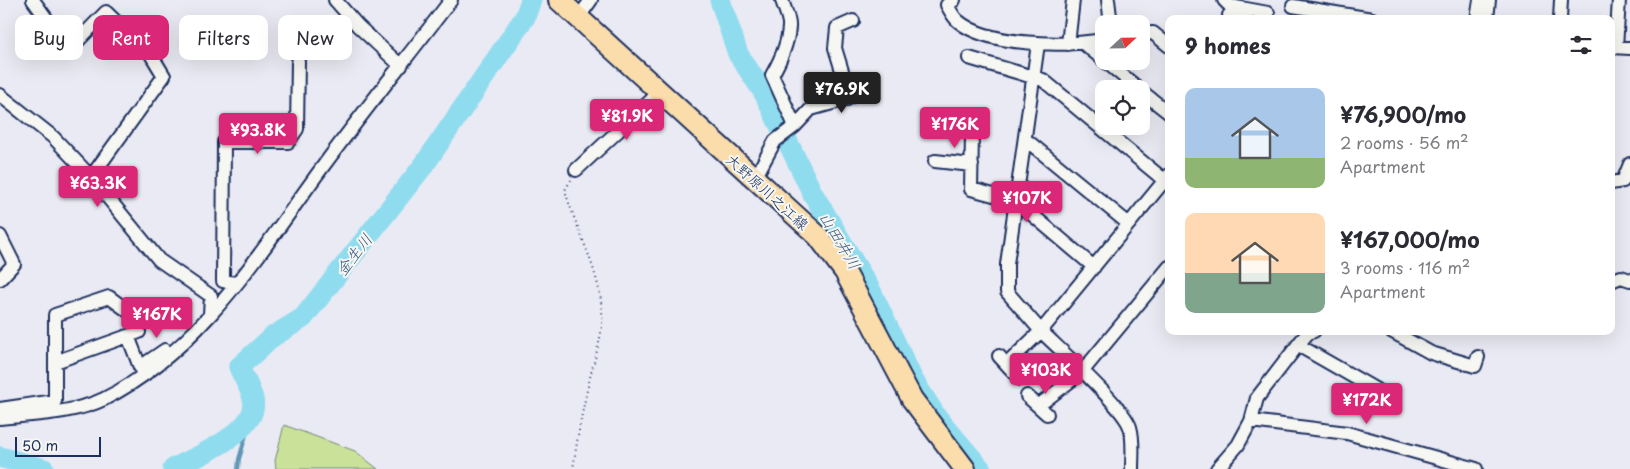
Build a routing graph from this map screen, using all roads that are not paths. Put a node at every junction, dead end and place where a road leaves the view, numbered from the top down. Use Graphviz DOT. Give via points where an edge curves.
graph roads {
  1 [pos="33,0"];
  2 [pos="335,0"];
  3 [pos="450,0"];
  4 [pos="559,0"];
  5 [pos="591,0"];
  6 [pos="782,0"];
  7 [pos="954,0"];
  8 [pos="1073,0"];
  9 [pos="1108,0"];
  10 [pos="1224,0"];
  11 [pos="1480,0"];
  12 [pos="1489,0"];
  13 [pos="1561,0"];
  14 [pos="1618,0"];
  15 [pos="1293,8"];
  16 [pos="1110,15"];
  17 [pos="1267,15"];
  18 [pos="1343,15"];
  19 [pos="1478,15"];
  20 [pos="1487,15"];
  21 [pos="1560,15"];
  22 [pos="578,18"];
  23 [pos="853,21"];
  24 [pos="1150,32"];
  25 [pos="1615,35"];
  26 [pos="1095,41"];
  27 [pos="1165,42"];
  28 [pos="1083,43"];
  29 [pos="1038,44"];
  30 [pos="1068,44"];
  31 [pos="1615,47"];
  32 [pos="1630,48"];
  33 [pos="1095,53"];
  34 [pos="969,58"];
  35 [pos="298,61"];
  36 [pos="401,66"];
  37 [pos="1115,70"];
  38 [pos="1033,77"];
  39 [pos="1128,80"];
  40 [pos="872,81"];
  41 [pos="660,92"];
  42 [pos="0,95"];
  43 [pos="850,97"];
  44 [pos="1150,98"];
  45 [pos="1165,110"];
  46 [pos="795,126"];
  47 [pos="972,135"];
  48 [pos="1024,139"];
  49 [pos="935,161"];
  50 [pos="1630,164"];
  51 [pos="972,165"];
  52 [pos="576,170"];
  53 [pos="91,177"];
  54 [pos="755,178"];
  55 [pos="1165,178"];
  56 [pos="1165,182"];
  57 [pos="1615,182"];
  58 [pos="1016,201"];
  59 [pos="1129,224"];
  60 [pos="0,236"];
  61 [pos="1094,267"];
  62 [pos="1165,272"];
  63 [pos="0,279"];
  64 [pos="1615,279"];
  65 [pos="1630,280"];
  66 [pos="229,282"];
  67 [pos="211,296"];
  68 [pos="210,314"];
  69 [pos="1041,331"];
  70 [pos="1306,335"];
  71 [pos="1402,335"];
  72 [pos="128,336"];
  73 [pos="1298,345"];
  74 [pos="182,346"];
  75 [pos="1478,357"];
  76 [pos="55,362"];
  77 [pos="1082,372"];
  78 [pos="1020,379"];
  79 [pos="1380,392"];
  80 [pos="1027,396"];
  81 [pos="0,409"];
  82 [pos="0,418"];
  83 [pos="1250,421"];
  84 [pos="965,469"];
  85 [pos="1132,469"];
  86 [pos="1217,469"];
  87 [pos="1476,469"];
  1 -- 53 [label="street" via="69,50 106,12 134,39 144,43 164,76"];
  2 -- 36 [label="street"];
  3 -- 36 [label="street"];
  4 -- 22 [label="main road, 大野原川之江線"];
  5 -- 22 [label="street"];
  6 -- 46 [label="street" via="789,26 783,56 772,75"];
  7 -- 29 [label="street" via="946,5 958,21 984,34"];
  8 -- 30 [label="street"];
  9 -- 16 [label="street"];
  10 -- 17 [label="street" via="1230,6"];
  11 -- 19 [label="street"];
  12 -- 20 [label="street"];
  13 -- 21 [label="street"];
  14 -- 25 [label="street"];
  15 -- 18 [label="street"];
  22 -- 41 [label="main road, 大野原川之江線"];
  23 -- 43 [label="street" via="837,28 836,48"];
  24 -- 27 [label="street"];
  26 -- 28 [label="street"];
  28 -- 30 [label="street"];
  28 -- 33 [label="street"];
  29 -- 30 [label="street"];
  29 -- 38 [label="street"];
  31 -- 32 [label="street"];
  34 -- 38 [label="street"];
  35 -- 66 [label="street" via="297,130 288,142 224,142"];
  36 -- 66 [label="street"];
  37 -- 39 [label="street"];
  38 -- 48 [label="street"];
  38 -- 55 [label="street" via="1043,80"];
  40 -- 43 [label="street"];
  41 -- 52 [label="street"];
  41 -- 54 [label="main road, 大野原川之江線"];
  42 -- 53 [label="street" via="53,137"];
  43 -- 46 [label="street" via="810,109"];
  44 -- 45 [label="street"];
  46 -- 54 [label="street" via="775,141"];
  47 -- 51 [label="street"];
  48 -- 58 [label="street"];
  48 -- 59 [label="street"];
  49 -- 51 [label="street"];
  50 -- 57 [label="street" via="1623,181"];
  51 -- 58 [label="street" via="971,189"];
  53 -- 67 [label="street" via="159,260"];
  54 -- 84 [label="main road, 大野原川之江線" via="832,253 855,289 912,399"];
  56 -- 59 [label="street"];
  58 -- 61 [label="street"];
  58 -- 69 [label="street" via="1007,264 1007,292"];
  59 -- 61 [label="street"];
  60 -- 63 [label="street" via="14,264"];
  61 -- 69 [label="street"];
  62 -- 77 [label="street"];
  64 -- 65 [label="street" via="1621,277"];
  66 -- 67 [label="street"];
  66 -- 68 [label="street"];
  67 -- 68 [label="street"];
  68 -- 74 [label="street"];
  69 -- 77 [label="street"];
  69 -- 78 [label="street" via="1003,360"];
  70 -- 73 [label="street"];
  71 -- 75 [label="street" via="1475,366"];
  72 -- 74 [label="street" via="140,367 173,345"];
  72 -- 76 [label="street"];
  72 -- 76 [label="street" via="139,332 135,316 109,297 56,315"];
  73 -- 79 [label="street" via="1349,368"];
  73 -- 83 [label="street" via="1257,398"];
  74 -- 82 [label="street" via="156,367 102,400"];
  76 -- 81 [label="street" via="55,401"];
  77 -- 80 [label="street" via="1043,410"];
  77 -- 85 [label="street" via="1114,403 1129,424"];
  83 -- 86 [label="street" via="1238,445"];
  83 -- 87 [label="street" via="1347,433"];
}
